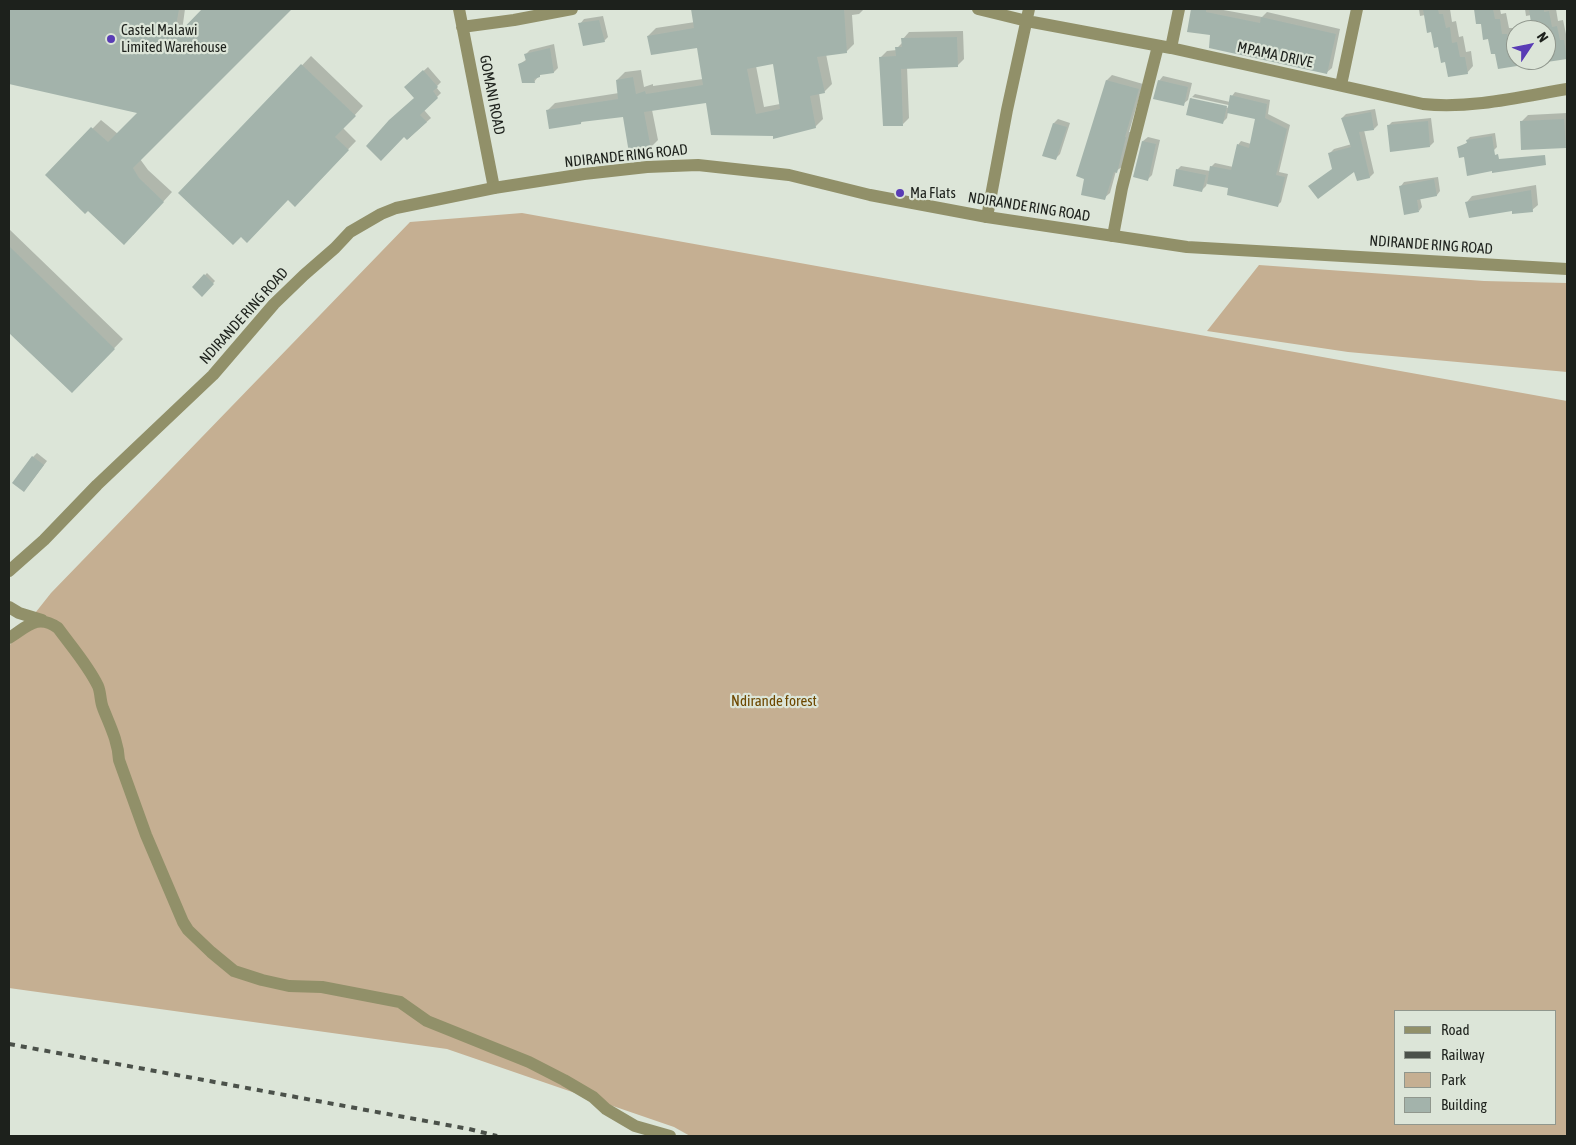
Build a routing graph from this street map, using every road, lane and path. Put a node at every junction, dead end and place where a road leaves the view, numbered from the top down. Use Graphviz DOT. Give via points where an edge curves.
graph roads {
  1 [pos="459,9"];
  2 [pos="572,9"];
  3 [pos="978,9"];
  4 [pos="1179,9"];
  5 [pos="1357,9"];
  6 [pos="1028,15"];
  7 [pos="462,27"];
  8 [pos="1158,46"];
  9 [pos="1171,48"];
  10 [pos="1341,85"];
  11 [pos="1567,89"];
  12 [pos="494,188"];
  13 [pos="987,217"];
  14 [pos="1113,236"];
  15 [pos="1567,269"];
  16 [pos="9,571"];
  17 [pos="9,607"];
  18 [pos="42,620"];
  19 [pos="9,638"];
  20 [pos="670,1136"];
  1 -- 7 [label="street, GOMANI ROAD"];
  2 -- 7 [label="street"];
  3 -- 6 [label="street, MPAMA DRIVE"];
  4 -- 9 [label="street"];
  5 -- 10 [label="street"];
  6 -- 8 [label="street, MPAMA DRIVE"];
  6 -- 13 [label="street"];
  7 -- 12 [label="street, GOMANI ROAD"];
  8 -- 9 [label="street, MPAMA DRIVE"];
  8 -- 14 [label="street"];
  9 -- 10 [label="street, MPAMA DRIVE"];
  10 -- 11 [label="street, MPAMA DRIVE" via="1444,106"];
  12 -- 13 [label="street, NDIRANDE RING ROAD" via="619,170 698,165 789,174 870,195"];
  12 -- 16 [label="street, NDIRANDE RING ROAD" via="396,208 350,232 274,304 213,375"];
  13 -- 14 [label="street, NDIRANDE RING ROAD"];
  14 -- 15 [label="street, NDIRANDE RING ROAD" via="1187,247"];
  17 -- 18 [label="street"];
  18 -- 19 [label="street"];
  18 -- 20 [label="street" via="58,628 99,688 101,704 114,732 119,760 183,922 234,971 289,986 322,987 400,1002 427,1021 529,1062 564,1080 635,1126"];
}
